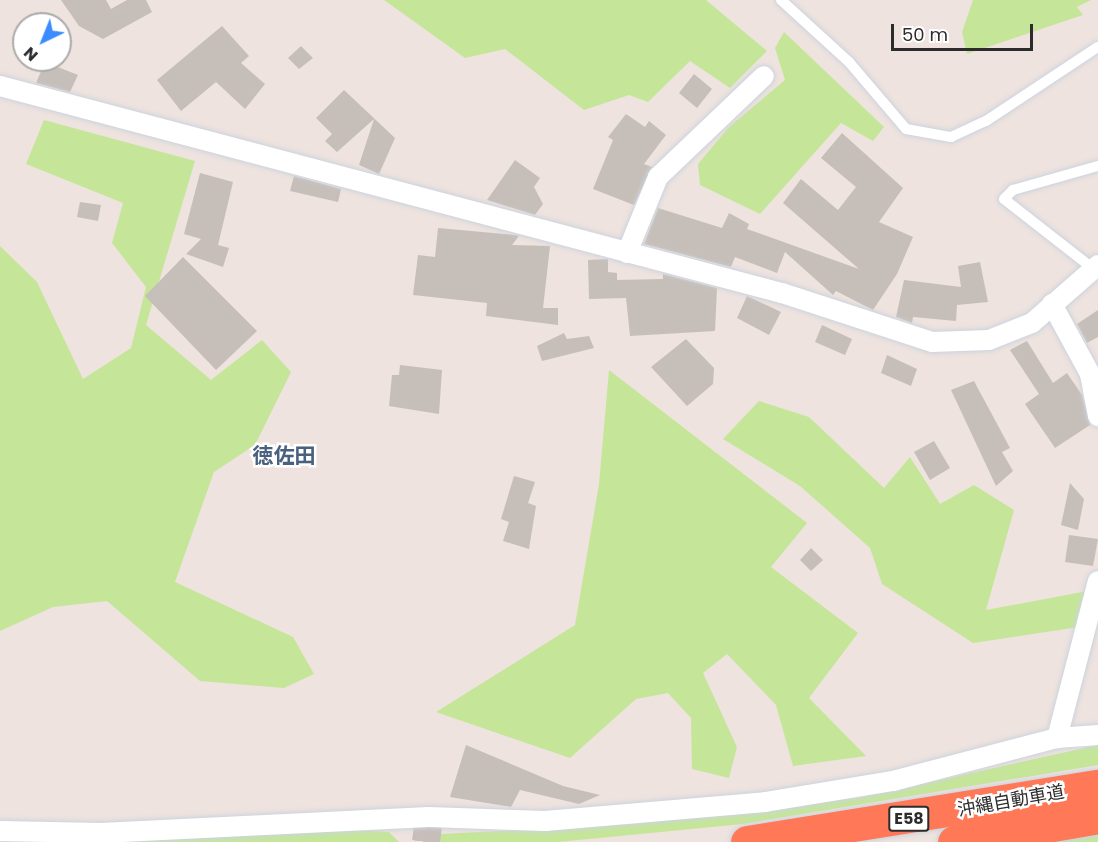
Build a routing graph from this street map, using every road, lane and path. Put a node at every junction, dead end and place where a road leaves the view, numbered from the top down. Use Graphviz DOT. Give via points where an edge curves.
graph roads {
  1 [pos="781,0"];
  2 [pos="1098,46"];
  3 [pos="764,76"];
  4 [pos="0,86"];
  5 [pos="1098,166"];
  6 [pos="627,253"];
  7 [pos="1094,266"];
  8 [pos="1052,304"];
  9 [pos="1098,416"];
  10 [pos="1098,580"];
  11 [pos="1098,735"];
  12 [pos="1057,738"];
  13 [pos="1098,786"];
  14 [pos="1098,817"];
  15 [pos="0,831"];
  16 [pos="747,842"];
  17 [pos="954,842"];
  1 -- 2 [label="lane" via="849,62 906,129 951,137 986,121"];
  3 -- 6 [label="street" via="658,177"];
  4 -- 6 [label="street" via="384,184"];
  5 -- 7 [label="lane" via="1013,190 1004,199"];
  6 -- 8 [label="street" via="782,293 932,342 989,340 1032,323"];
  7 -- 8 [label="street"];
  8 -- 9 [label="street" via="1090,374"];
  10 -- 12 [label="street"];
  11 -- 12 [label="street"];
  12 -- 15 [label="street" via="892,781 708,807 545,821 429,817 101,833"];
  13 -- 16 [label="highway, 沖縄自動車道 / E58"];
  14 -- 17 [label="highway, 沖縄自動車道 / E58"];
}
